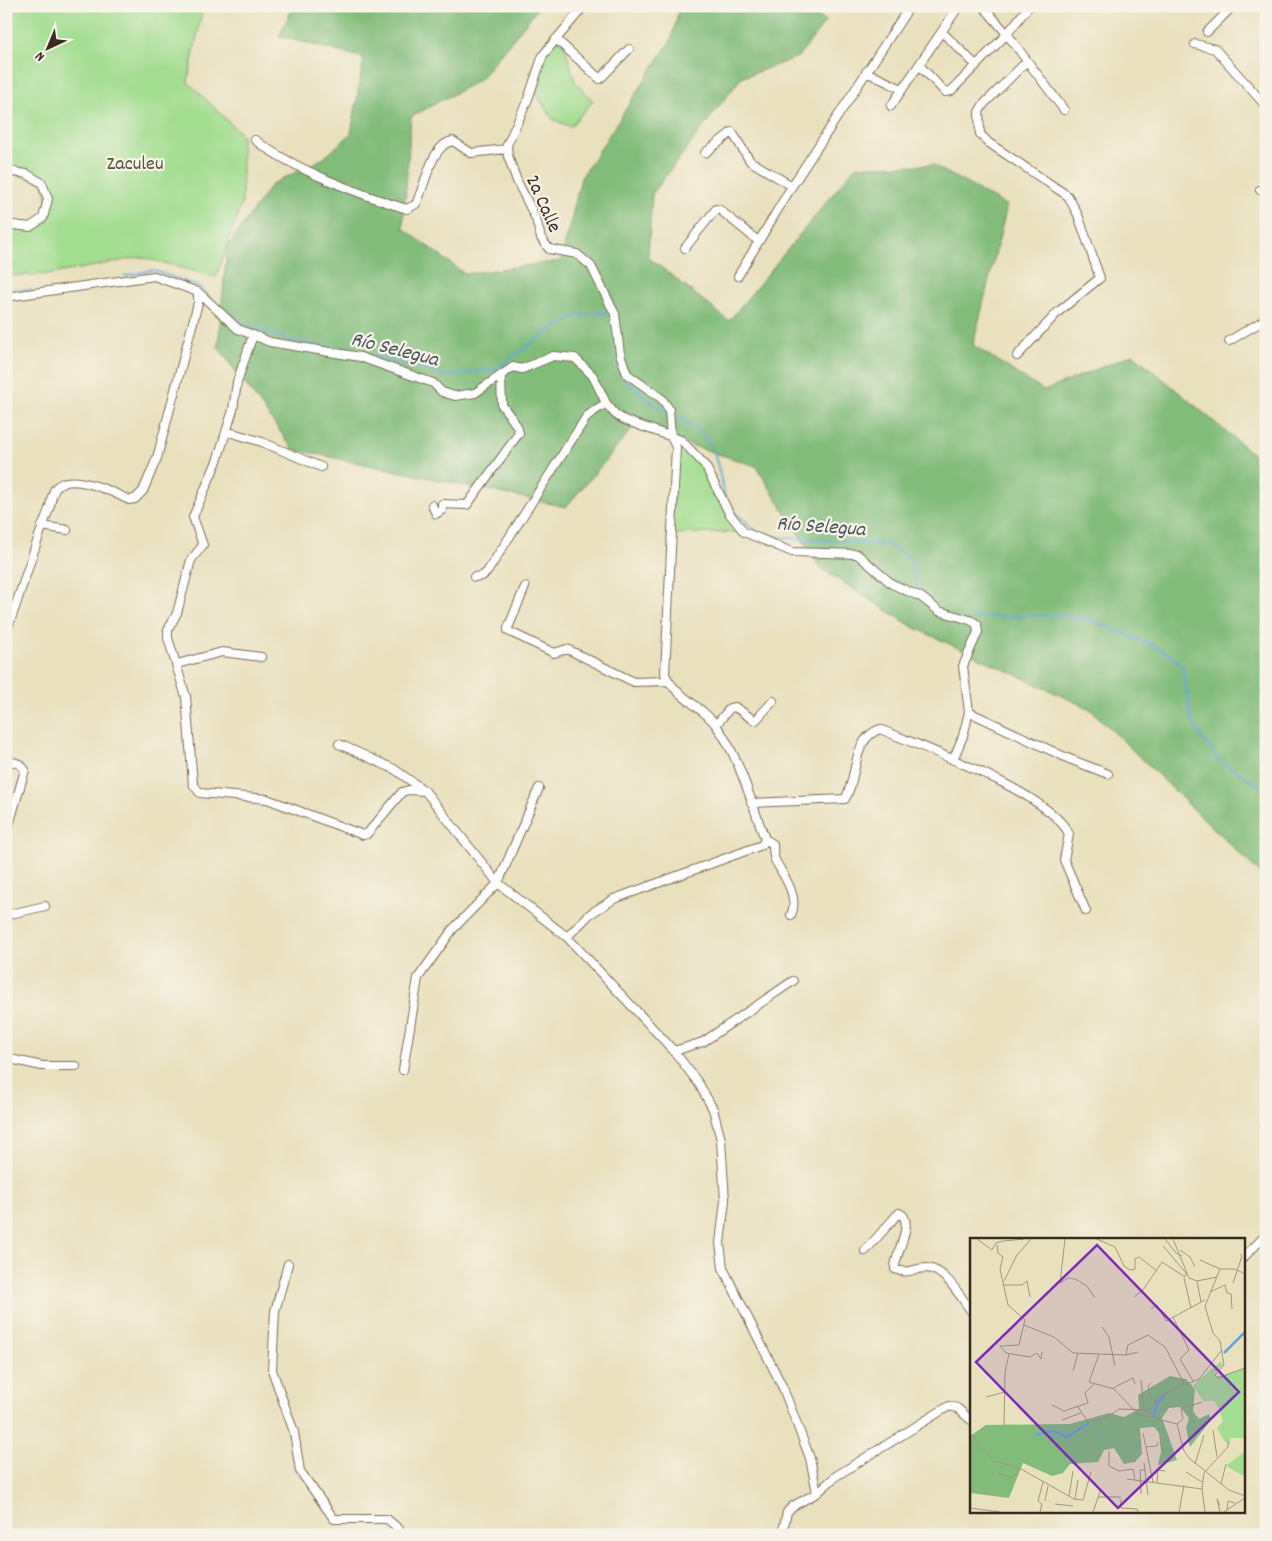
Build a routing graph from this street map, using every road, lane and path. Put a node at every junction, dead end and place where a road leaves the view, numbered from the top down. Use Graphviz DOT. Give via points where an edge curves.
graph roads {
  1 [pos="584,6"];
  2 [pos="910,6"];
  3 [pos="959,6"];
  4 [pos="983,6"];
  5 [pos="1029,6"];
  6 [pos="1232,6"];
  7 [pos="942,32"];
  8 [pos="1207,32"];
  9 [pos="1007,34"];
  10 [pos="556,39"];
  11 [pos="1195,44"];
  12 [pos="629,49"];
  13 [pos="1027,61"];
  14 [pos="919,65"];
  15 [pos="976,65"];
  16 [pos="866,72"];
  17 [pos="902,89"];
  18 [pos="891,106"];
  19 [pos="1266,106"];
  20 [pos="1064,110"];
  21 [pos="255,140"];
  22 [pos="507,149"];
  23 [pos="705,153"];
  24 [pos="6,171"];
  25 [pos="792,186"];
  26 [pos="6,224"];
  27 [pos="758,241"];
  28 [pos="685,248"];
  29 [pos="738,276"];
  30 [pos="198,292"];
  31 [pos="6,297"];
  32 [pos="1266,319"];
  33 [pos="253,335"];
  34 [pos="1229,341"];
  35 [pos="1017,356"];
  36 [pos="500,378"];
  37 [pos="606,403"];
  38 [pos="226,432"];
  39 [pos="671,437"];
  40 [pos="321,467"];
  41 [pos="432,505"];
  42 [pos="42,526"];
  43 [pos="67,530"];
  44 [pos="474,577"];
  45 [pos="525,587"];
  46 [pos="6,633"];
  47 [pos="261,657"];
  48 [pos="177,664"];
  49 [pos="668,680"];
  50 [pos="773,701"];
  51 [pos="970,712"];
  52 [pos="716,725"];
  53 [pos="339,744"];
  54 [pos="6,760"];
  55 [pos="952,760"];
  56 [pos="1108,774"];
  57 [pos="539,788"];
  58 [pos="425,790"];
  59 [pos="751,803"];
  60 [pos="6,835"];
  61 [pos="765,839"];
  62 [pos="498,883"];
  63 [pos="45,906"];
  64 [pos="1086,911"];
  65 [pos="792,914"];
  66 [pos="6,915"];
  67 [pos="567,937"];
  68 [pos="793,981"];
  69 [pos="674,1051"];
  70 [pos="6,1058"];
  71 [pos="76,1066"];
  72 [pos="402,1070"];
  73 [pos="1266,1235"];
  74 [pos="865,1251"];
  75 [pos="1244,1257"];
  76 [pos="288,1264"];
  77 [pos="970,1310"];
  78 [pos="970,1419"];
  79 [pos="817,1493"];
  80 [pos="397,1535"];
  81 [pos="782,1535"];
  1 -- 10 [label="street"];
  2 -- 16 [label="street"];
  3 -- 7 [label="street"];
  4 -- 9 [label="street"];
  5 -- 9 [label="street"];
  6 -- 8 [label="street"];
  7 -- 14 [label="street"];
  7 -- 15 [label="street"];
  9 -- 13 [label="street"];
  9 -- 15 [label="street"];
  10 -- 12 [label="street" via="600,79"];
  10 -- 22 [label="street" via="543,55"];
  11 -- 19 [label="street" via="1215,49"];
  13 -- 20 [label="street"];
  13 -- 35 [label="street" via="983,105 979,112 980,134 1068,196 1100,278 1058,312"];
  14 -- 15 [label="street" via="948,92"];
  14 -- 17 [label="street"];
  16 -- 17 [label="street"];
  16 -- 25 [label="street"];
  17 -- 18 [label="street"];
  21 -- 22 [label="street" via="292,163 407,209 416,204 431,164 448,141 471,153"];
  22 -- 39 [label="street, 2a Calle" via="541,238 549,249 577,254 591,266 615,314 620,354 627,374 662,399 670,412"];
  23 -- 25 [label="street" via="732,132 750,160"];
  24 -- 26 [label="street" via="27,174 42,183 48,199 43,218 30,227"];
  25 -- 27 [label="street"];
  27 -- 28 [label="street" via="716,209"];
  27 -- 29 [label="street"];
  30 -- 31 [label="street" via="154,276"];
  30 -- 33 [label="street" via="238,329"];
  30 -- 42 [label="street" via="158,458 143,491 129,500 93,485 64,483 54,490"];
  32 -- 34 [label="street"];
  33 -- 36 [label="street" via="270,342 360,357 433,382 442,392 455,396 475,393"];
  33 -- 38 [label="street" via="237,382"];
  36 -- 37 [label="street" via="513,367 522,369 553,356 575,358 593,376"];
  36 -- 41 [label="street" via="502,405 519,433 466,505 442,504 442,510 436,514"];
  37 -- 39 [label="street" via="624,420"];
  37 -- 44 [label="street" via="587,416 487,572"];
  38 -- 40 [label="street" via="262,442"];
  38 -- 48 [label="street" via="193,517 202,549 191,560 177,613 168,630"];
  39 -- 49 [label="street, 2a Calle" via="676,447 665,674"];
  39 -- 51 [label="street" via="681,440 705,466 729,513 744,532 792,552 857,554 892,584 944,613 978,624 978,632 963,666"];
  42 -- 43 [label="street"];
  42 -- 46 [label="street"];
  45 -- 49 [label="street" via="508,628 511,633 554,653 567,649 634,682"];
  47 -- 48 [label="street" via="222,652"];
  48 -- 58 [label="street" via="186,697 193,784 200,793 267,799 363,835 402,792"];
  49 -- 52 [label="street"];
  50 -- 52 [label="street" via="756,720 735,707 730,708"];
  51 -- 55 [label="street"];
  51 -- 56 [label="street"];
  52 -- 59 [label="street" via="730,749"];
  53 -- 58 [label="street" via="394,769"];
  54 -- 60 [label="street" via="25,768"];
  55 -- 59 [label="street" via="880,728 866,739 854,765 845,799"];
  55 -- 64 [label="street" via="1032,798 1068,831 1065,863"];
  57 -- 62 [label="street"];
  58 -- 62 [label="street"];
  59 -- 61 [label="street"];
  61 -- 65 [label="street" via="773,844 774,857 786,879 794,904"];
  61 -- 67 [label="street" via="762,845 614,899 590,914"];
  62 -- 67 [label="street"];
  62 -- 72 [label="street" via="454,929 418,978"];
  63 -- 66 [label="street"];
  67 -- 69 [label="street"];
  68 -- 69 [label="street" via="703,1042"];
  69 -- 79 [label="street" via="713,1109 721,1140 725,1201 720,1243 723,1268 783,1388 810,1458"];
  70 -- 71 [label="street" via="42,1066"];
  73 -- 75 [label="street"];
  74 -- 77 [label="street" via="899,1213 903,1215 906,1218 904,1234 895,1269 927,1268 939,1273"];
  76 -- 80 [label="street" via="275,1310 272,1370 294,1432 300,1471 334,1519 387,1519 399,1530"];
  78 -- 79 [label="street" via="957,1408 949,1406 836,1476"];
  79 -- 81 [label="street" via="787,1512"];
}
